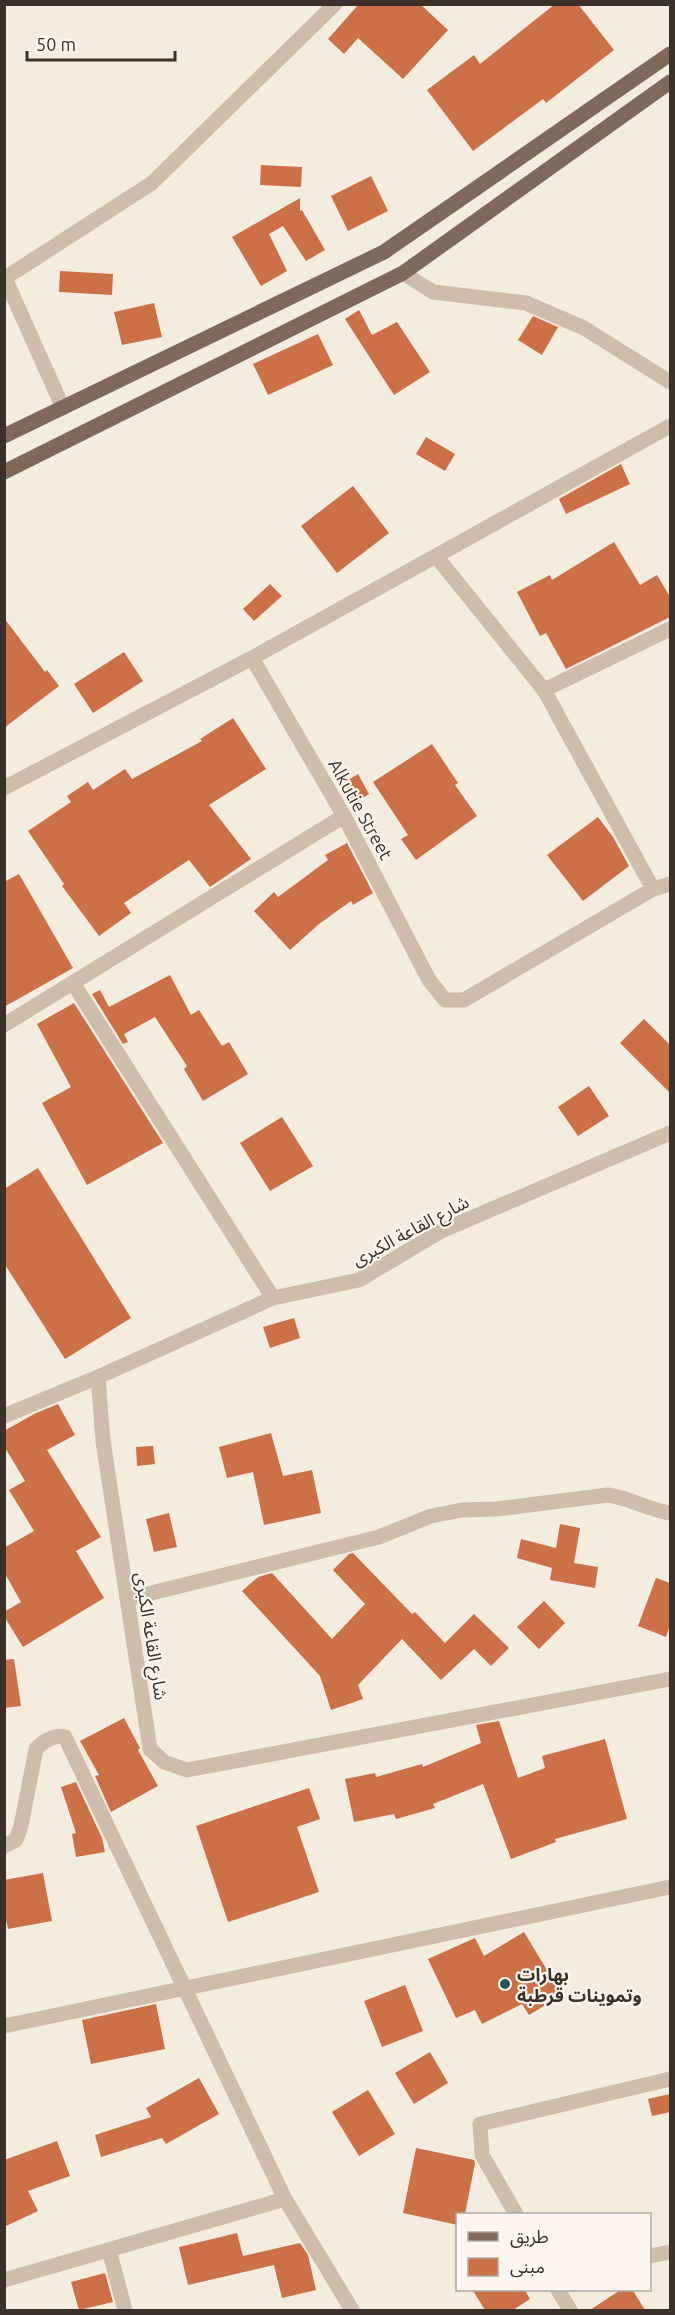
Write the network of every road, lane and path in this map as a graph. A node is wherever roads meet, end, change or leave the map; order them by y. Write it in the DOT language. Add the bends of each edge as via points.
graph roads {
  1 [pos="335,4"];
  2 [pos="670,54"];
  3 [pos="670,82"];
  4 [pos="403,273"];
  5 [pos="5,278"];
  6 [pos="670,382"];
  7 [pos="63,408"];
  8 [pos="670,426"];
  9 [pos="4,436"];
  10 [pos="4,472"];
  11 [pos="436,556"];
  12 [pos="670,629"];
  13 [pos="252,658"];
  14 [pos="544,690"];
  15 [pos="4,788"];
  16 [pos="344,816"];
  17 [pos="670,884"];
  18 [pos="653,889"];
  19 [pos="73,983"];
  20 [pos="4,1025"];
  21 [pos="670,1132"];
  22 [pos="273,1298"];
  23 [pos="98,1377"];
  24 [pos="4,1416"];
  25 [pos="670,1513"];
  26 [pos="127,1599"];
  27 [pos="670,1679"];
  28 [pos="4,1846"];
  29 [pos="670,1887"];
  30 [pos="186,1989"];
  31 [pos="4,2026"];
  32 [pos="670,2079"];
  33 [pos="285,2199"];
  34 [pos="515,2213"];
  35 [pos="109,2250"];
  36 [pos="670,2252"];
  37 [pos="651,2256"];
  38 [pos="4,2280"];
  39 [pos="559,2291"];
  40 [pos="125,2310"];
  41 [pos="352,2310"];
  42 [pos="570,2310"];
  1 -- 5 [label="street" via="152,183"];
  2 -- 7 [label="main road" via="384,252"];
  3 -- 4 [label="main road"];
  4 -- 6 [label="street" via="433,292 526,303 584,328"];
  4 -- 10 [label="main road"];
  5 -- 7 [label="street"];
  7 -- 9 [label="main road"];
  8 -- 11 [label="street"];
  11 -- 13 [label="street"];
  11 -- 14 [label="street"];
  12 -- 14 [label="street"];
  13 -- 15 [label="street"];
  13 -- 16 [label="street, Alkutie Street"];
  14 -- 18 [label="street"];
  16 -- 18 [label="street, Alkutie Street" via="429,980 445,1000 464,1000"];
  16 -- 19 [label="street"];
  17 -- 18 [label="street, Alkutie Street"];
  19 -- 20 [label="street"];
  19 -- 22 [label="street"];
  21 -- 22 [label="street, شارع القاعة الكبرى" via="441,1231 359,1280"];
  22 -- 23 [label="street, شارع القاعة الكبرى"];
  23 -- 24 [label="street, شارع القاعة الكبرى"];
  23 -- 26 [label="street, شارع القاعة الكبرى" via="103,1441"];
  25 -- 26 [label="street" via="609,1495 462,1510 430,1516 379,1537"];
  26 -- 27 [label="street, شارع القاعة الكبرى" via="150,1749 164,1762 187,1770"];
  28 -- 30 [label="street" via="16,1840 21,1826 36,1749 56,1736 64,1737"];
  29 -- 30 [label="street"];
  30 -- 31 [label="street"];
  30 -- 33 [label="street"];
  32 -- 34 [label="street" via="480,2124 483,2155"];
  33 -- 35 [label="street"];
  33 -- 41 [label="street"];
  35 -- 38 [label="street"];
  35 -- 40 [label="street"];
  36 -- 37 [label="street"];
  39 -- 42 [label="street"];
}
